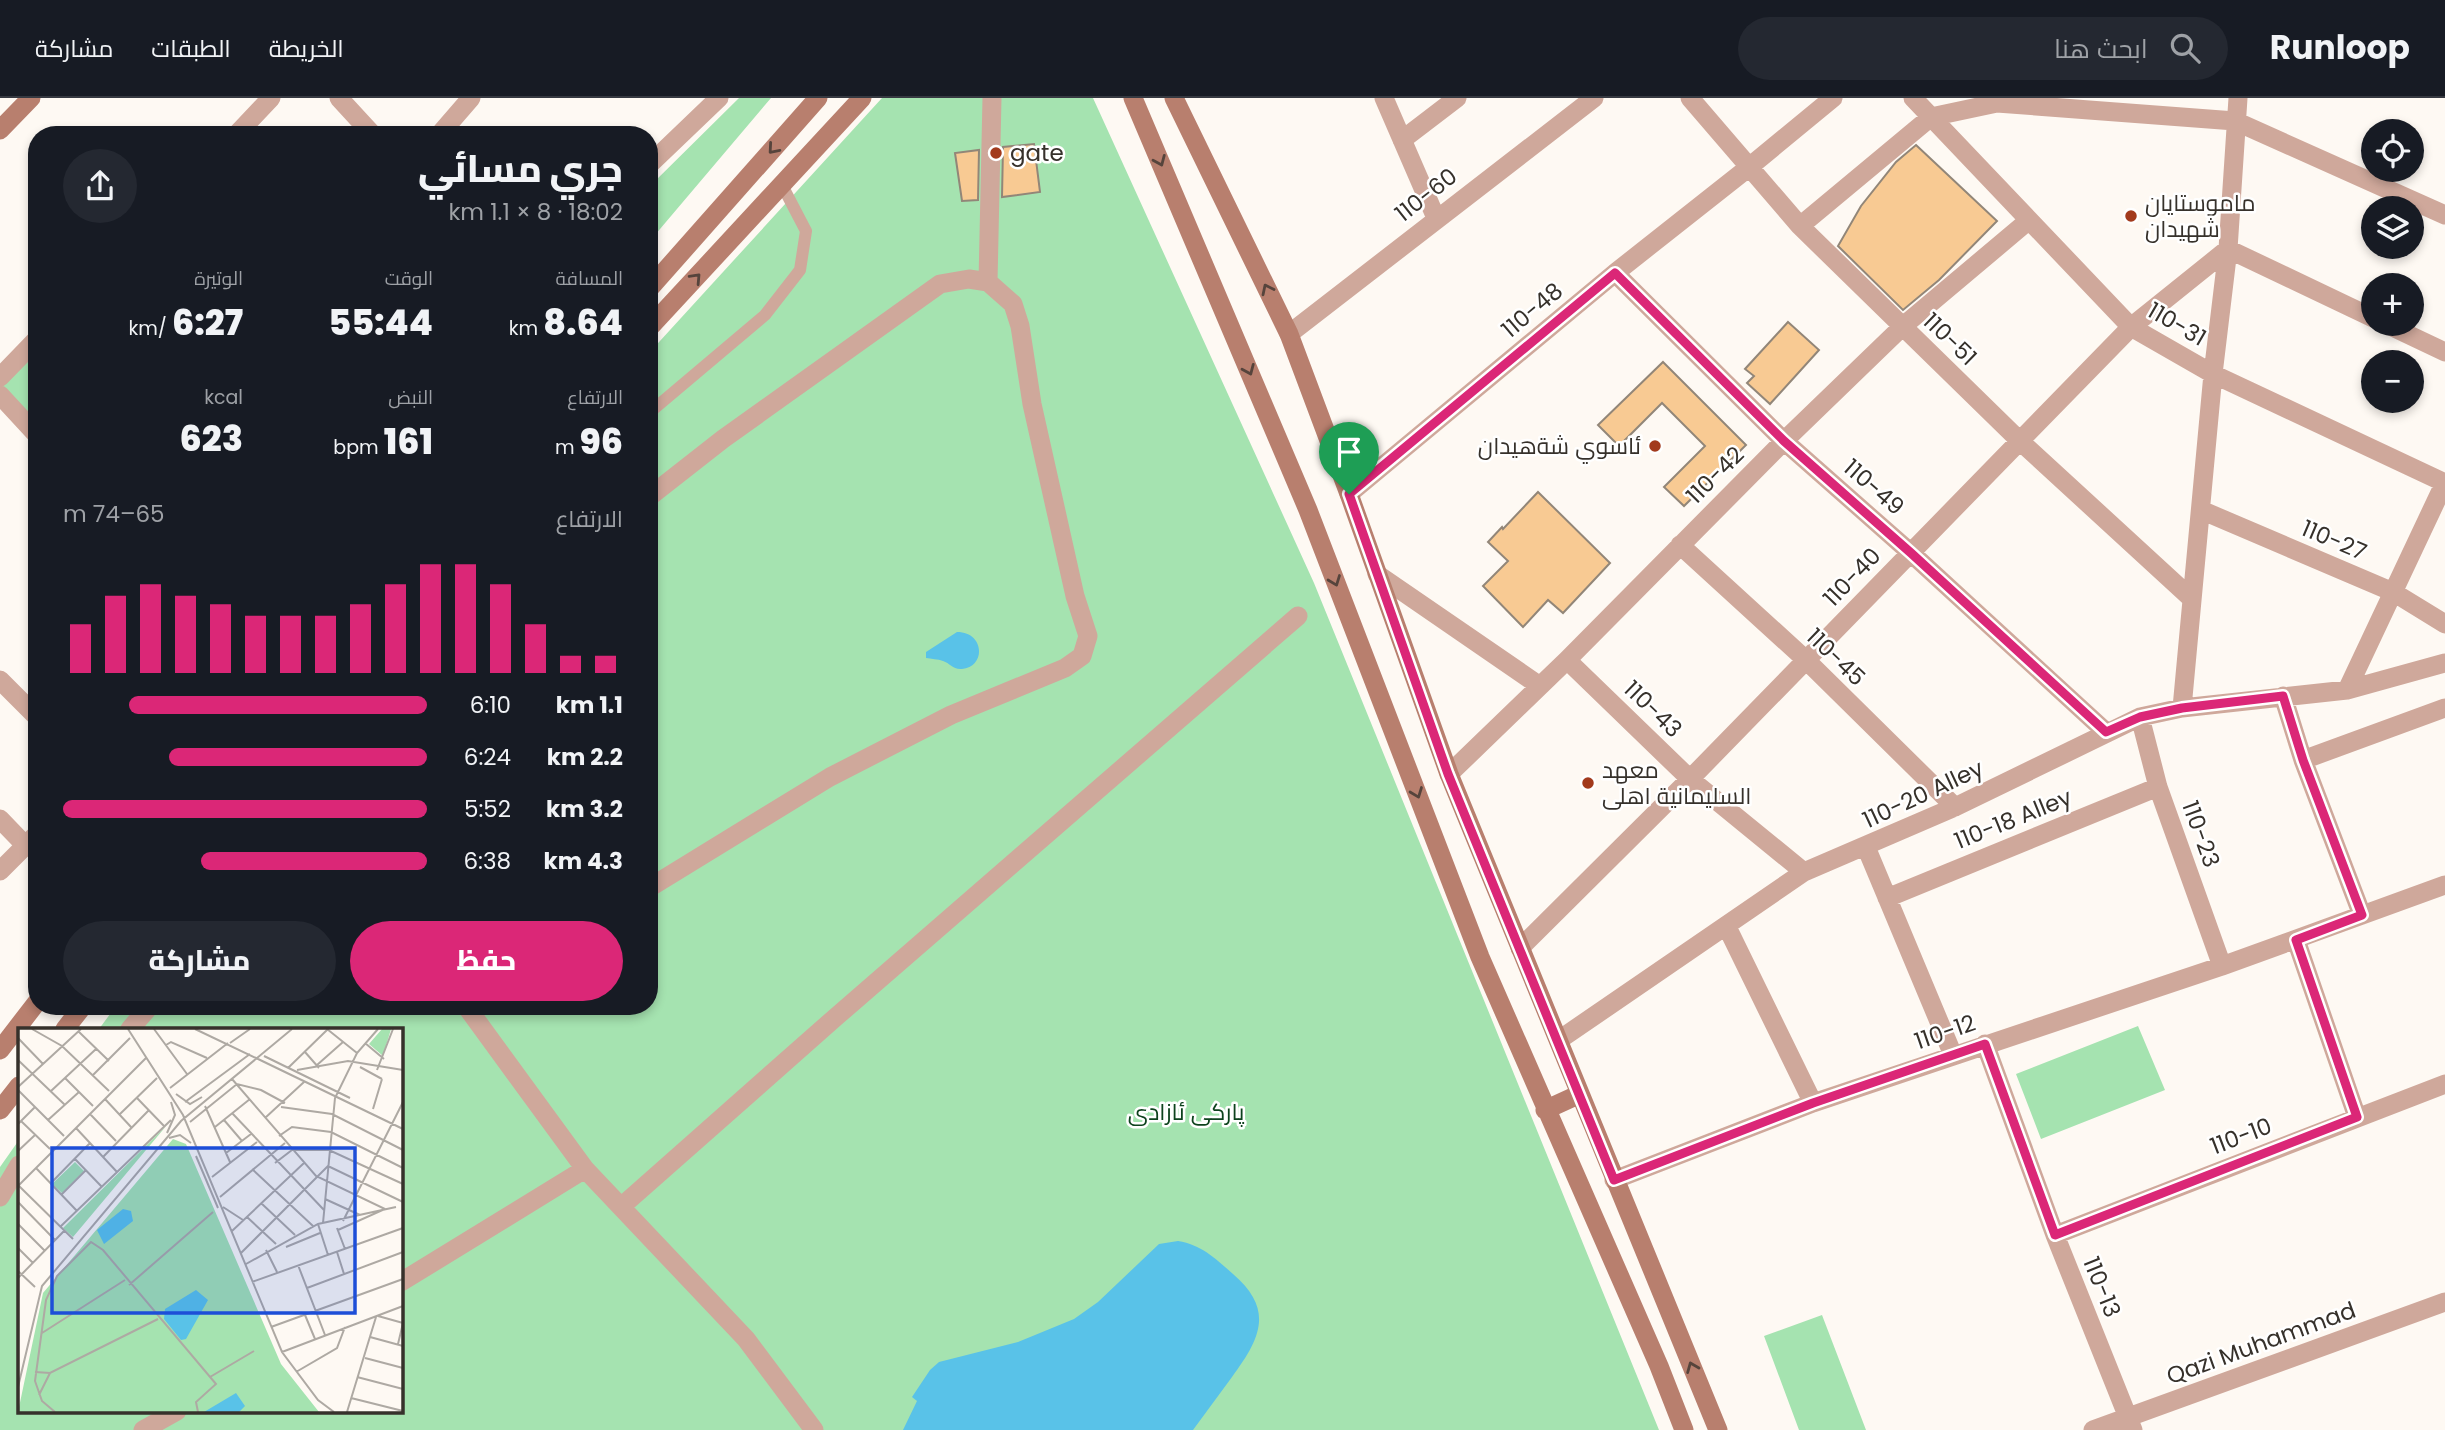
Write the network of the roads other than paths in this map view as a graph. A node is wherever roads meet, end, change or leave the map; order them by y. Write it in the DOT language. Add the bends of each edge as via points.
graph roads {
  1 [pos="31,98"];
  2 [pos="271,98"];
  3 [pos="339,98"];
  4 [pos="471,98"];
  5 [pos="719,98"];
  6 [pos="818,98"];
  7 [pos="862,98"];
  8 [pos="992,98"];
  9 [pos="1133,98"];
  10 [pos="1174,98"];
  11 [pos="1384,98"];
  12 [pos="1457,98"];
  13 [pos="1594,98"];
  14 [pos="1689,98"];
  15 [pos="1833,98"];
  16 [pos="1913,98"];
  17 [pos="2238,98"];
  18 [pos="1931,117"];
  19 [pos="2235,121"];
  20 [pos="245,126"];
  21 [pos="365,126"];
  22 [pos="447,126"];
  23 [pos="0,130"];
  24 [pos="1402,140"];
  25 [pos="658,156"];
  26 [pos="1748,168"];
  27 [pos="782,185"];
  28 [pos="2445,215"];
  29 [pos="1436,218"];
  30 [pos="2028,221"];
  31 [pos="1800,226"];
  32 [pos="2228,249"];
  33 [pos="1615,273"];
  34 [pos="658,279"];
  35 [pos="988,282"];
  36 [pos="2361,312"];
  37 [pos="658,318"];
  38 [pos="1902,327"];
  39 [pos="2131,327"];
  40 [pos="1289,334"];
  41 [pos="2411,336"];
  42 [pos="28,349"];
  43 [pos="2445,352"];
  44 [pos="2213,374"];
  45 [pos="0,377"];
  46 [pos="0,395"];
  47 [pos="658,405"];
  48 [pos="28,425"];
  49 [pos="1784,441"];
  50 [pos="2021,442"];
  51 [pos="2445,482"];
  52 [pos="658,490"];
  53 [pos="1349,494"];
  54 [pos="2200,510"];
  55 [pos="1680,545"];
  56 [pos="1911,553"];
  57 [pos="1377,574"];
  58 [pos="2393,592"];
  59 [pos="2192,600"];
  60 [pos="1298,616"];
  61 [pos="2445,624"];
  62 [pos="1567,660"];
  63 [pos="1806,660"];
  64 [pos="2445,663"];
  65 [pos="0,680"];
  66 [pos="1540,686"];
  67 [pos="2347,690"];
  68 [pos="2283,696"];
  69 [pos="2182,708"];
  70 [pos="2445,708"];
  71 [pos="28,709"];
  72 [pos="2140,717"];
  73 [pos="2106,732"];
  74 [pos="2303,760"];
  75 [pos="1448,774"];
  76 [pos="1690,779"];
  77 [pos="2158,787"];
  78 [pos="1955,807"];
  79 [pos="0,820"];
  80 [pos="28,837"];
  81 [pos="28,842"];
  82 [pos="1866,847"];
  83 [pos="0,871"];
  84 [pos="1804,873"];
  85 [pos="658,882"];
  86 [pos="2445,885"];
  87 [pos="1887,898"];
  88 [pos="2362,915"];
  89 [pos="1727,927"];
  90 [pos="2296,940"];
  91 [pos="1520,948"];
  92 [pos="2222,966"];
  93 [pos="28,1013"];
  94 [pos="473,1015"];
  95 [pos="1559,1040"];
  96 [pos="1985,1044"];
  97 [pos="0,1049"];
  98 [pos="1953,1055"];
  99 [pos="2445,1084"];
  100 [pos="18,1087"];
  101 [pos="1580,1094"];
  102 [pos="1813,1103"];
  103 [pos="0,1110"];
  104 [pos="1545,1110"];
  105 [pos="2357,1117"];
  106 [pos="18,1167"];
  107 [pos="585,1169"];
  108 [pos="1614,1180"];
  109 [pos="0,1197"];
  110 [pos="622,1206"];
  111 [pos="2055,1235"];
  112 [pos="402,1281"];
  113 [pos="2445,1301"];
  114 [pos="175,1412"];
  115 [pos="2131,1424"];
  116 [pos="143,1430"];
  117 [pos="814,1430"];
  118 [pos="1684,1430"];
  119 [pos="1718,1430"];
  120 [pos="2093,1430"];
  1 -- 23 [label="main road"];
  2 -- 20 [label="street"];
  3 -- 21 [label="street"];
  4 -- 22 [label="street"];
  5 -- 25 [label="street"];
  6 -- 34 [label="main road, one-way"];
  7 -- 27 [label="main road"];
  8 -- 35 [label="street"];
  9 -- 104 [label="main road, one-way" via="1308,510 1479,957"];
  40 -- 10 [label="main road, one-way"];
  11 -- 24 [label="street"];
  12 -- 24 [label="street"];
  13 -- 29 [label="street, 110-60"];
  14 -- 26 [label="street, 110-51"];
  15 -- 26 [label="street, 110-48"];
  16 -- 18 [label="street, 110-31"];
  17 -- 19 [label="street"];
  18 -- 19 [label="street" via="1997,103"];
  18 -- 30 [label="street, 110-31"];
  18 -- 31 [label="street"];
  19 -- 28 [label="street"];
  19 -- 32 [label="street"];
  24 -- 29 [label="street"];
  26 -- 31 [label="street, 110-51"];
  26 -- 33 [label="street, 110-48"];
  37 -- 27 [label="main road, one-way"];
  27 -- 47 [label="lane" via="806,231 800,270 765,315"];
  29 -- 40 [label="street, 110-60"];
  30 -- 38 [label="street, 110-42"];
  30 -- 39 [label="street, 110-31"];
  31 -- 38 [label="street, 110-51"];
  32 -- 36 [label="street"];
  32 -- 39 [label="street, 110-40"];
  32 -- 44 [label="street"];
  33 -- 49 [label="street, 110-49"];
  33 -- 53 [label="street, 110-48"];
  35 -- 52 [label="street" via="969,279 940,284"];
  35 -- 85 [label="street" via="1013,304 1020,326 1032,404 1087,636 1082,656 1065,668 951,715 830,777"];
  38 -- 49 [label="street, 110-42"];
  38 -- 50 [label="street, 110-51"];
  39 -- 44 [label="street, 110-31"];
  39 -- 50 [label="street, 110-40"];
  40 -- 53 [label="main road"];
  41 -- 43 [label="street"];
  42 -- 45 [label="street"];
  44 -- 51 [label="street, 110-31"];
  44 -- 54 [label="street"];
  46 -- 48 [label="street"];
  49 -- 55 [label="street, 110-42"];
  49 -- 56 [label="street, 110-49"];
  50 -- 56 [label="street, 110-40"];
  50 -- 59 [label="street, 110-51"];
  51 -- 58 [label="street"];
  53 -- 57 [label="main road"];
  54 -- 58 [label="street, 110-27"];
  54 -- 59 [label="street"];
  55 -- 62 [label="street, 110-42"];
  55 -- 63 [label="street, 110-45"];
  56 -- 63 [label="street, 110-40"];
  56 -- 73 [label="street, 110-49"];
  57 -- 66 [label="street"];
  57 -- 75 [label="main road"];
  58 -- 61 [label="street, 110-27"];
  58 -- 67 [label="street"];
  59 -- 69 [label="street"];
  60 -- 110 [label="street"];
  62 -- 66 [label="street, 110-42"];
  62 -- 76 [label="street, 110-43"];
  63 -- 76 [label="street, 110-40"];
  63 -- 78 [label="street, 110-45"];
  64 -- 67 [label="street, 110-20 Alley"];
  65 -- 71 [label="street"];
  66 -- 75 [label="street, 110-42"];
  67 -- 68 [label="street, 110-20 Alley"];
  68 -- 69 [label="street, 110-20 Alley"];
  68 -- 74 [label="street"];
  69 -- 72 [label="street, 110-20 Alley"];
  70 -- 74 [label="street"];
  72 -- 73 [label="street, 110-20 Alley"];
  72 -- 77 [label="street, 110-23"];
  73 -- 78 [label="street, 110-20 Alley"];
  74 -- 88 [label="street"];
  75 -- 91 [label="main road"];
  76 -- 84 [label="street, 110-43"];
  76 -- 91 [label="street, 110-40"];
  77 -- 87 [label="street, 110-18 Alley"];
  77 -- 92 [label="street, 110-23"];
  78 -- 82 [label="street, 110-20 Alley"];
  79 -- 80 [label="street"];
  81 -- 83 [label="street"];
  82 -- 84 [label="street, 110-20 Alley"];
  82 -- 87 [label="street"];
  84 -- 89 [label="street, 110-20 Alley"];
  86 -- 88 [label="street, 110-12"];
  87 -- 98 [label="street"];
  88 -- 90 [label="street, 110-12"];
  89 -- 95 [label="street, 110-20 Alley"];
  89 -- 102 [label="street"];
  90 -- 92 [label="street, 110-12"];
  90 -- 105 [label="street"];
  91 -- 95 [label="main road"];
  92 -- 96 [label="street, 110-12"];
  93 -- 97 [label="main road"];
  94 -- 107 [label="street"];
  95 -- 101 [label="main road"];
  96 -- 98 [label="street, 110-12"];
  96 -- 111 [label="street, 110-13"];
  98 -- 102 [label="street, 110-12"];
  99 -- 105 [label="street, 110-10"];
  100 -- 103 [label="main road"];
  101 -- 104 [label="main road"];
  101 -- 108 [label="main road"];
  102 -- 108 [label="street, 110-12"];
  104 -- 118 [label="main road"];
  105 -- 111 [label="street, 110-10"];
  106 -- 109 [label="street"];
  107 -- 110 [label="street"];
  107 -- 112 [label="street"];
  119 -- 108 [label="main road, one-way"];
  110 -- 117 [label="street" via="746,1339"];
  111 -- 115 [label="street, 110-13"];
  113 -- 115 [label="street, Qazi Muhammad"];
  114 -- 116 [label="street"];
  115 -- 120 [label="street, Qazi Muhammad"];
}
